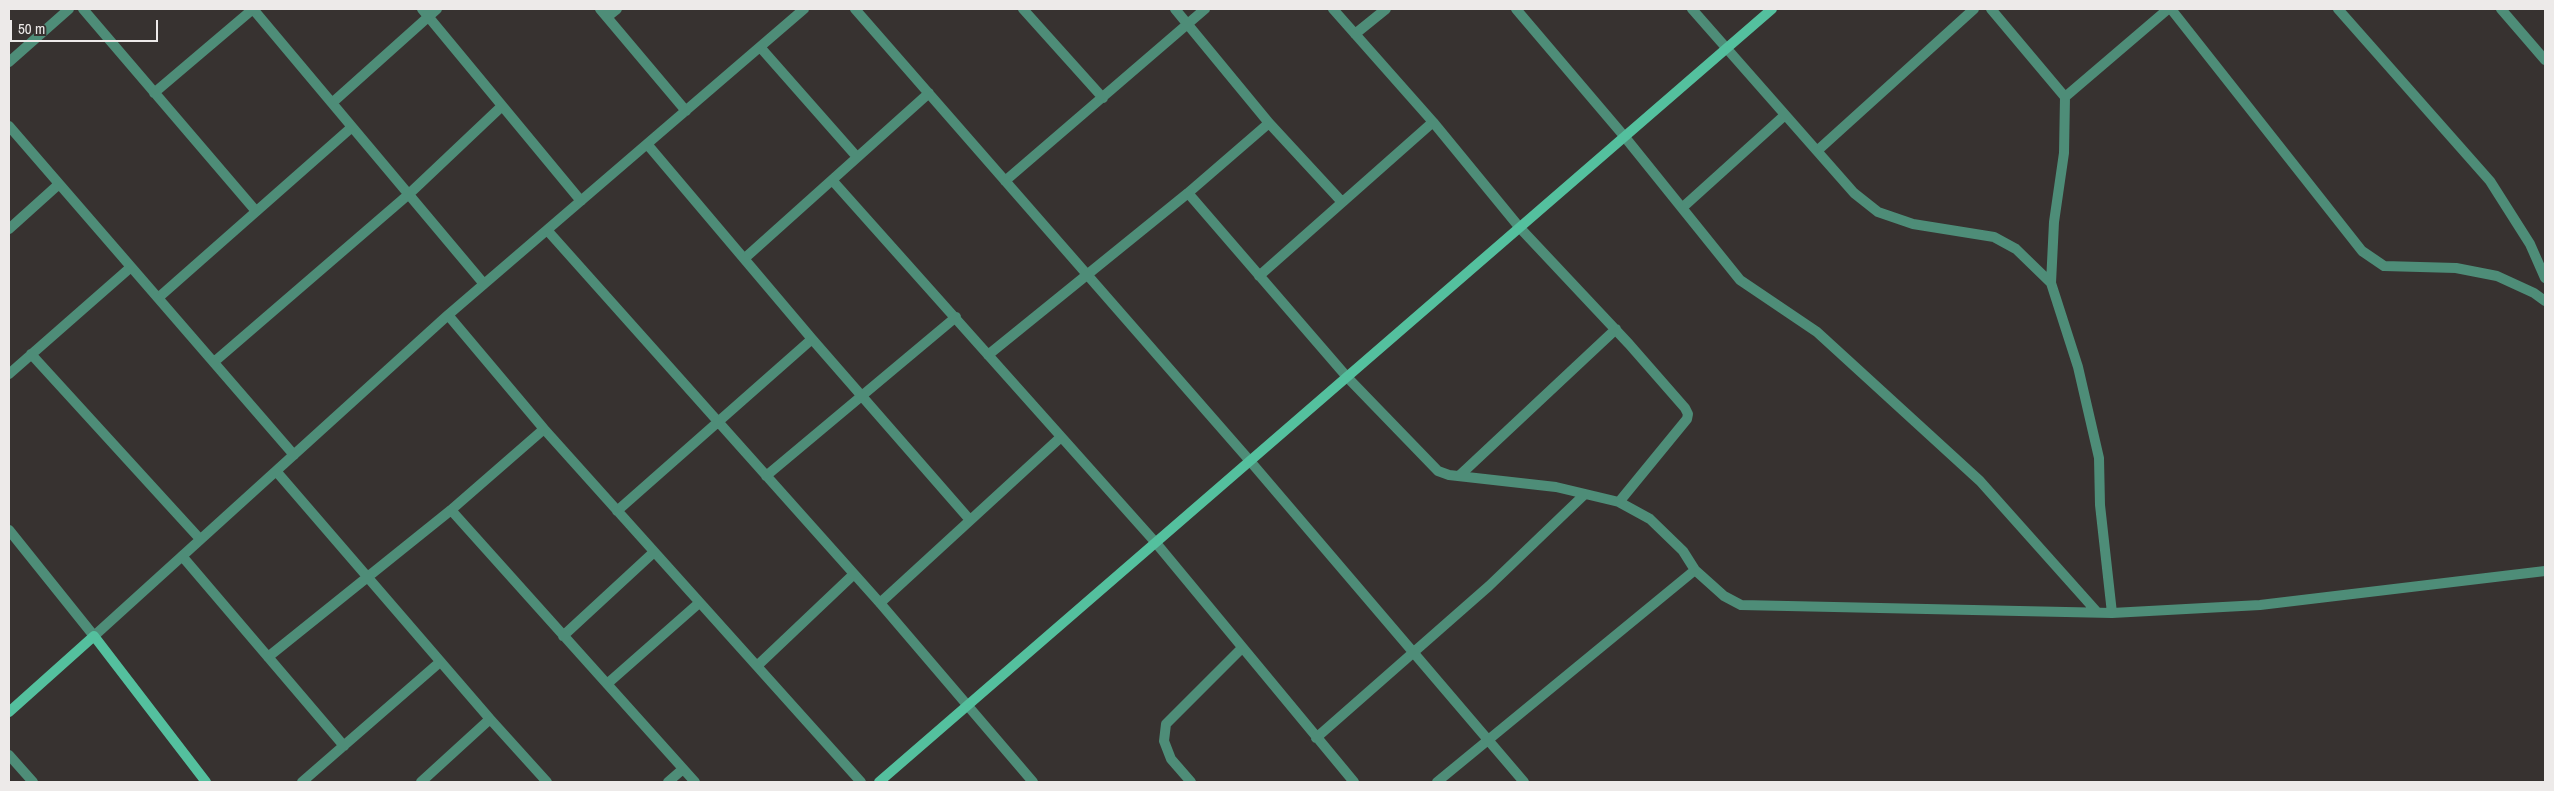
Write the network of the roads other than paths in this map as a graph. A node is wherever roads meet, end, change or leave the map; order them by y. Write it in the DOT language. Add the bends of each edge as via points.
graph roads {
  1 [pos="69,9"];
  2 [pos="83,9"];
  3 [pos="253,9"];
  4 [pos="437,9"];
  5 [pos="600,9"];
  6 [pos="618,9"];
  7 [pos="804,9"];
  8 [pos="855,9"];
  9 [pos="1023,9"];
  10 [pos="1175,9"];
  11 [pos="1205,9"];
  12 [pos="1333,9"];
  13 [pos="1386,9"];
  14 [pos="1516,9"];
  15 [pos="1692,9"];
  16 [pos="1772,9"];
  17 [pos="1974,9"];
  18 [pos="1991,9"];
  19 [pos="2170,9"];
  20 [pos="2338,9"];
  21 [pos="2501,9"];
  22 [pos="425,12"];
  23 [pos="608,17"];
  24 [pos="1188,24"];
  25 [pos="1355,34"];
  26 [pos="760,46"];
  27 [pos="1726,48"];
  28 [pos="2545,60"];
  29 [pos="9,62"];
  30 [pos="154,93"];
  31 [pos="929,94"];
  32 [pos="2065,97"];
  33 [pos="1102,98"];
  34 [pos="332,103"];
  35 [pos="502,106"];
  36 [pos="686,111"];
  37 [pos="1785,115"];
  38 [pos="1433,122"];
  39 [pos="1269,123"];
  40 [pos="9,126"];
  41 [pos="352,127"];
  42 [pos="1624,136"];
  43 [pos="647,144"];
  44 [pos="1817,151"];
  45 [pos="857,157"];
  46 [pos="832,180"];
  47 [pos="1005,181"];
  48 [pos="59,184"];
  49 [pos="1188,193"];
  50 [pos="409,194"];
  51 [pos="581,201"];
  52 [pos="1342,202"];
  53 [pos="1682,208"];
  54 [pos="255,210"];
  55 [pos="1520,228"];
  56 [pos="9,229"];
  57 [pos="547,230"];
  58 [pos="745,258"];
  59 [pos="131,267"];
  60 [pos="1086,274"];
  61 [pos="1259,276"];
  62 [pos="2545,278"];
  63 [pos="2051,283"];
  64 [pos="484,284"];
  65 [pos="158,298"];
  66 [pos="2545,301"];
  67 [pos="448,316"];
  68 [pos="956,317"];
  69 [pos="1616,329"];
  70 [pos="812,339"];
  71 [pos="31,354"];
  72 [pos="988,355"];
  73 [pos="214,362"];
  74 [pos="9,374"];
  75 [pos="1347,377"];
  76 [pos="861,394"];
  77 [pos="719,423"];
  78 [pos="544,429"];
  79 [pos="1061,437"];
  80 [pos="294,455"];
  81 [pos="1250,461"];
  82 [pos="276,471"];
  83 [pos="766,476"];
  84 [pos="1459,476"];
  85 [pos="1585,494"];
  86 [pos="1619,502"];
  87 [pos="451,510"];
  88 [pos="617,511"];
  89 [pos="970,520"];
  90 [pos="9,531"];
  91 [pos="200,539"];
  92 [pos="1156,543"];
  93 [pos="654,552"];
  94 [pos="182,556"];
  95 [pos="1695,570"];
  96 [pos="2545,570"];
  97 [pos="854,574"];
  98 [pos="369,577"];
  99 [pos="699,603"];
  100 [pos="880,603"];
  101 [pos="2097,612"];
  102 [pos="2112,613"];
  103 [pos="94,636"];
  104 [pos="563,636"];
  105 [pos="1242,648"];
  106 [pos="1414,652"];
  107 [pos="268,658"];
  108 [pos="440,662"];
  109 [pos="757,666"];
  110 [pos="607,684"];
  111 [pos="967,704"];
  112 [pos="9,712"];
  113 [pos="490,719"];
  114 [pos="1316,738"];
  115 [pos="1489,741"];
  116 [pos="344,746"];
  117 [pos="9,755"];
  118 [pos="683,769"];
  119 [pos="33,782"];
  120 [pos="206,782"];
  121 [pos="302,782"];
  122 [pos="420,782"];
  123 [pos="547,782"];
  124 [pos="668,782"];
  125 [pos="695,782"];
  126 [pos="861,782"];
  127 [pos="879,782"];
  128 [pos="1032,782"];
  129 [pos="1191,782"];
  130 [pos="1354,782"];
  131 [pos="1437,782"];
  132 [pos="1524,782"];
  1 -- 29 [label="street"];
  2 -- 30 [label="street"];
  3 -- 30 [label="street"];
  3 -- 34 [label="street"];
  4 -- 22 [label="street"];
  5 -- 23 [label="street"];
  6 -- 23 [label="street"];
  7 -- 26 [label="street"];
  8 -- 31 [label="street"];
  9 -- 33 [label="street"];
  10 -- 24 [label="street"];
  11 -- 24 [label="street"];
  12 -- 25 [label="street"];
  13 -- 25 [label="street"];
  14 -- 42 [label="street"];
  15 -- 27 [label="street"];
  16 -- 27 [label="street"];
  17 -- 44 [label="street"];
  18 -- 32 [label="street"];
  19 -- 32 [label="street"];
  19 -- 66 [label="street" via="2362,251 2384,266 2456,268 2497,276"];
  20 -- 62 [label="street" via="2490,181 2530,244"];
  21 -- 28 [label="street"];
  22 -- 34 [label="street"];
  22 -- 35 [label="street"];
  23 -- 36 [label="street"];
  24 -- 33 [label="street"];
  24 -- 39 [label="street"];
  25 -- 38 [label="street"];
  26 -- 36 [label="street"];
  26 -- 45 [label="street"];
  27 -- 37 [label="street"];
  27 -- 42 [label="street"];
  30 -- 54 [label="street"];
  31 -- 45 [label="street"];
  31 -- 47 [label="street"];
  32 -- 63 [label="street" via="2064,153 2054,222"];
  33 -- 47 [label="street"];
  34 -- 41 [label="street"];
  35 -- 50 [label="street"];
  35 -- 51 [label="street"];
  36 -- 43 [label="street"];
  37 -- 44 [label="street"];
  37 -- 53 [label="street"];
  38 -- 52 [label="street"];
  38 -- 55 [label="street"];
  39 -- 49 [label="street"];
  39 -- 52 [label="street"];
  40 -- 48 [label="street"];
  41 -- 50 [label="street"];
  41 -- 54 [label="street"];
  42 -- 53 [label="street"];
  42 -- 55 [label="street"];
  43 -- 51 [label="street"];
  43 -- 58 [label="street"];
  44 -- 63 [label="street" via="1854,193 1878,212 1913,224 1994,237 2016,249"];
  45 -- 46 [label="street"];
  46 -- 58 [label="street"];
  46 -- 68 [label="street"];
  47 -- 60 [label="street"];
  48 -- 56 [label="street"];
  48 -- 59 [label="street"];
  49 -- 60 [label="street"];
  49 -- 61 [label="street"];
  50 -- 64 [label="street"];
  50 -- 73 [label="street"];
  51 -- 57 [label="street"];
  52 -- 61 [label="street"];
  53 -- 101 [label="street" via="1740,280 1817,332 1980,481"];
  54 -- 65 [label="street"];
  55 -- 69 [label="street"];
  55 -- 75 [label="street"];
  57 -- 64 [label="street"];
  57 -- 77 [label="street"];
  58 -- 70 [label="street"];
  59 -- 65 [label="street"];
  59 -- 71 [label="street"];
  60 -- 72 [label="street"];
  60 -- 81 [label="street"];
  61 -- 75 [label="street"];
  63 -- 102 [label="street" via="2078,367 2099,458 2100,505"];
  64 -- 67 [label="street"];
  65 -- 73 [label="street"];
  67 -- 78 [label="street"];
  67 -- 80 [label="street"];
  68 -- 72 [label="street"];
  68 -- 76 [label="street"];
  69 -- 84 [label="street"];
  69 -- 86 [label="street" via="1688,414"];
  70 -- 76 [label="street"];
  70 -- 77 [label="street"];
  71 -- 74 [label="street"];
  71 -- 91 [label="street"];
  72 -- 79 [label="street"];
  73 -- 80 [label="street"];
  75 -- 81 [label="street"];
  75 -- 84 [label="street" via="1438,471"];
  76 -- 83 [label="street"];
  76 -- 89 [label="street"];
  77 -- 83 [label="street"];
  77 -- 88 [label="street"];
  78 -- 87 [label="street"];
  78 -- 88 [label="street"];
  79 -- 89 [label="street"];
  79 -- 92 [label="street"];
  80 -- 82 [label="street"];
  81 -- 92 [label="street"];
  81 -- 106 [label="street"];
  82 -- 91 [label="street"];
  82 -- 98 [label="street"];
  83 -- 97 [label="street"];
  84 -- 85 [label="street" via="1556,487"];
  85 -- 86 [label="street"];
  85 -- 106 [label="street"];
  86 -- 95 [label="street" via="1650,519 1683,550"];
  87 -- 98 [label="street"];
  87 -- 104 [label="street"];
  88 -- 93 [label="street"];
  89 -- 100 [label="street"];
  90 -- 103 [label="street"];
  91 -- 94 [label="street"];
  92 -- 105 [label="street"];
  92 -- 111 [label="street"];
  93 -- 99 [label="street"];
  93 -- 104 [label="street"];
  94 -- 103 [label="street"];
  94 -- 107 [label="street"];
  95 -- 101 [label="street" via="1724,596 1741,605"];
  95 -- 115 [label="street"];
  96 -- 102 [label="street" via="2260,605"];
  97 -- 100 [label="street"];
  97 -- 109 [label="street"];
  98 -- 107 [label="street"];
  98 -- 108 [label="street"];
  99 -- 109 [label="street"];
  99 -- 110 [label="street"];
  100 -- 111 [label="street"];
  101 -- 102 [label="street"];
  103 -- 112 [label="street"];
  103 -- 120 [label="street"];
  104 -- 110 [label="street"];
  105 -- 114 [label="street"];
  105 -- 129 [label="street" via="1166,724 1164,742 1171,759"];
  106 -- 114 [label="street"];
  106 -- 115 [label="street"];
  107 -- 116 [label="street"];
  108 -- 113 [label="street"];
  108 -- 116 [label="street"];
  109 -- 126 [label="street"];
  110 -- 118 [label="street"];
  111 -- 127 [label="street"];
  111 -- 128 [label="street"];
  113 -- 122 [label="street"];
  113 -- 123 [label="street"];
  114 -- 130 [label="street"];
  115 -- 131 [label="street"];
  115 -- 132 [label="street"];
  116 -- 121 [label="street"];
  117 -- 119 [label="street"];
  118 -- 124 [label="street"];
  118 -- 125 [label="street"];
}
